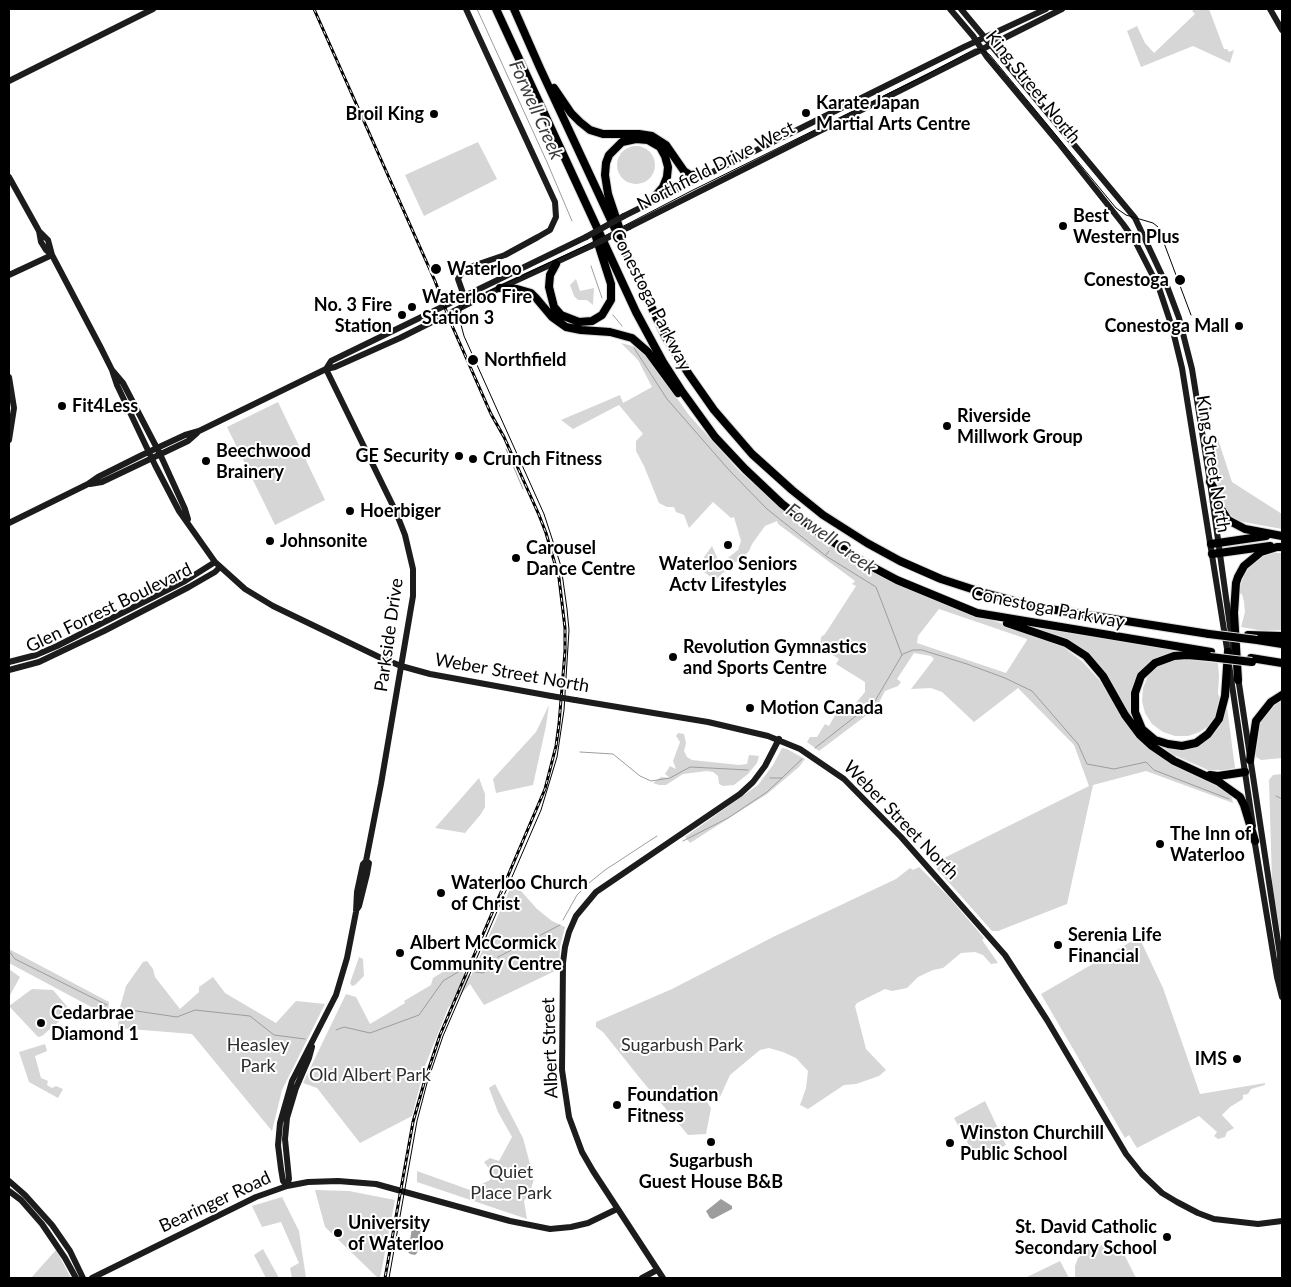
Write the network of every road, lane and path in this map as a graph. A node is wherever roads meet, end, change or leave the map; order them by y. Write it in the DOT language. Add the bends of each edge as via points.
graph roads {
  1 [pos="153,9"];
  2 [pos="466,9"];
  3 [pos="496,9"];
  4 [pos="514,9"];
  5 [pos="950,9"];
  6 [pos="961,9"];
  7 [pos="1046,9"];
  8 [pos="1062,9"];
  9 [pos="1270,9"];
  10 [pos="1282,30"];
  11 [pos="985,38"];
  12 [pos="976,41"];
  13 [pos="991,45"];
  14 [pos="982,50"];
  15 [pos="540,68"];
  16 [pos="9,81"];
  17 [pos="706,174"];
  18 [pos="9,177"];
  19 [pos="580,192"];
  20 [pos="650,202"];
  21 [pos="52,254"];
  22 [pos="556,264"];
  23 [pos="633,269"];
  24 [pos="9,274"];
  25 [pos="500,288"];
  26 [pos="464,296"];
  27 [pos="433,311"];
  28 [pos="438,320"];
  29 [pos="383,336"];
  30 [pos="392,341"];
  31 [pos="1178,350"];
  32 [pos="1188,352"];
  33 [pos="326,369"];
  34 [pos="112,370"];
  35 [pos="9,377"];
  36 [pos="704,422"];
  37 [pos="9,440"];
  38 [pos="158,451"];
  39 [pos="150,455"];
  40 [pos="1210,482"];
  41 [pos="9,523"];
  42 [pos="189,523"];
  43 [pos="1280,536"];
  44 [pos="1214,544"];
  45 [pos="1279,547"];
  46 [pos="1216,553"];
  47 [pos="217,565"];
  48 [pos="977,613"];
  49 [pos="1209,634"];
  50 [pos="1282,636"];
  51 [pos="1282,644"];
  52 [pos="1228,652"];
  53 [pos="1211,655"];
  54 [pos="9,662"];
  55 [pos="1282,663"];
  56 [pos="401,666"];
  57 [pos="9,670"];
  58 [pos="1238,680"];
  59 [pos="1282,695"];
  60 [pos="778,740"];
  61 [pos="1250,760"];
  62 [pos="1193,770"];
  63 [pos="1244,772"];
  64 [pos="1255,841"];
  65 [pos="1282,995"];
  66 [pos="9,1181"];
  67 [pos="287,1186"];
  68 [pos="9,1190"];
  69 [pos="617,1209"];
  70 [pos="1282,1221"];
  71 [pos="657,1270"];
  72 [pos="76,1278"];
  73 [pos="83,1278"];
  74 [pos="92,1278"];
  75 [pos="642,1278"];
  76 [pos="663,1278"];
  1 -- 16 [label="main road"];
  2 -- 26 [label="main road" via="551,193 556,217 550,230 538,237 505,254 464,268 458,279"];
  3 -- 19 [label="highway, Conestoga Parkway"];
  4 -- 15 [label="highway, Conestoga Parkway"];
  5 -- 12 [label="main road, King Street North"];
  6 -- 11 [label="main road, King Street North"];
  7 -- 11 [label="main road, Northfield Drive West"];
  8 -- 13 [label="main road, Northfield Drive West"];
  9 -- 10 [label="main road"];
  11 -- 12 [label="main road, Northfield Drive West"];
  11 -- 13 [label="main road, King Street North"];
  12 -- 14 [label="main road, King Street North"];
  12 -- 17 [label="main road, Northfield Drive West"];
  13 -- 14 [label="main road, Northfield Drive West"];
  13 -- 32 [label="main road, King Street North" via="1135,218 1173,301"];
  14 -- 22 [label="main road, Northfield Drive West, bridge"];
  14 -- 31 [label="main road, King Street North" via="1131,235 1159,288"];
  15 -- 17 [label="highway" via="571,113 590,130 603,134 652,136 666,145 684,171 690,175"];
  15 -- 23 [label="highway, Conestoga Parkway"];
  17 -- 20 [label="main road, Northfield Drive West"];
  18 -- 21 [label="main road, Weber Street North" via="39,231 48,240"];
  19 -- 22 [label="highway" via="611,284 611,300 602,315 592,321 579,322 562,315 554,307 549,287 550,275"];
  19 -- 36 [label="highway, Conestoga Parkway" via="636,312 663,362"];
  20 -- 23 [label="highway" via="667,177 665,156 660,147 648,140 636,138 622,142 609,154 605,175 608,194"];
  20 -- 26 [label="main road, Northfield Drive West, bridge"];
  21 -- 24 [label="main road"];
  21 -- 34 [label="main road, Weber Street North"];
  22 -- 25 [label="main road, Northfield Drive West"];
  23 -- 49 [label="highway, Conestoga Parkway" via="665,336 714,410 752,454 823,515 900,561 981,592 1054,610"];
  25 -- 28 [label="main road, Northfield Drive West"];
  25 -- 36 [label="highway" via="531,293 552,317 566,327 625,335 638,342 690,410"];
  26 -- 27 [label="main road, Northfield Drive West"];
  27 -- 28 [label="main road"];
  27 -- 29 [label="main road, Northfield Drive West"];
  28 -- 30 [label="main road, Northfield Drive West"];
  29 -- 30 [label="main road"];
  29 -- 33 [label="main road, Northfield Drive West" via="331,361"];
  30 -- 33 [label="main road, Northfield Drive West"];
  31 -- 32 [label="main road"];
  31 -- 44 [label="main road, King Street North"];
  32 -- 40 [label="main road, King Street North"];
  33 -- 38 [label="main road, Northfield Drive West" via="199,432 188,441"];
  33 -- 56 [label="main road, Parkside Drive" via="396,512 410,551 413,596"];
  34 -- 38 [label="main road, Weber Street North" via="123,382"];
  34 -- 39 [label="main road, Weber Street North"];
  35 -- 37 [label="main road" via="14,408"];
  36 -- 48 [label="highway, Conestoga Parkway" via="745,469 818,532 897,580"];
  38 -- 39 [label="main road, Northfield Drive West"];
  38 -- 42 [label="main road, Weber Street North"];
  39 -- 41 [label="main road, Northfield Drive West" via="102,482 88,484"];
  39 -- 42 [label="main road, Weber Street North" via="179,511"];
  40 -- 43 [label="highway" via="1228,520 1245,529"];
  40 -- 44 [label="main road, King Street North"];
  42 -- 47 [label="main road, Weber Street North"];
  43 -- 44 [label="highway"];
  44 -- 46 [label="main road, King Street North"];
  45 -- 46 [label="highway" via="1263,546"];
  45 -- 58 [label="highway" via="1260,552 1249,560 1236,583 1234,613"];
  46 -- 52 [label="main road, King Street North"];
  46 -- 58 [label="main road, King Street North"];
  47 -- 54 [label="main road, Glen Forrest Boulevard" via="57,646"];
  47 -- 56 [label="main road, Weber Street North" via="245,589 273,606"];
  47 -- 57 [label="main road, Glen Forrest Boulevard" via="215,572 104,631 39,662"];
  48 -- 53 [label="highway, Conestoga Parkway"];
  48 -- 62 [label="highway" via="1066,643 1086,656 1103,676 1140,734 1164,755"];
  49 -- 50 [label="highway, bridge"];
  49 -- 51 [label="highway, Conestoga Parkway, bridge"];
  52 -- 53 [label="highway" via="1220,719 1208,734 1196,743 1182,746 1155,740 1142,728 1135,712 1135,693 1141,676 1155,663 1174,656"];
  52 -- 63 [label="main road, King Street North"];
  53 -- 55 [label="highway, Conestoga Parkway"];
  56 -- 60 [label="main road, Weber Street North, bridge" via="430,674 718,724"];
  56 -- 67 [label="main road, Parkside Drive" via="347,958 336,995 292,1081 280,1123 278,1145 283,1182"];
  58 -- 61 [label="main road, King Street North"];
  59 -- 61 [label="highway" via="1271,702 1256,721"];
  60 -- 69 [label="main road, Albert Street" via="765,766 740,794 596,892 583,906 569,932 564,963 562,1070 565,1100 582,1152"];
  60 -- 70 [label="main road, Weber Street North" via="800,749 844,779 992,938 1028,988 1126,1154 1142,1174 1162,1193 1214,1219 1258,1224"];
  61 -- 65 [label="main road, King Street North" via="1280,956"];
  62 -- 63 [label="highway" via="1218,776"];
  62 -- 64 [label="highway" via="1219,782 1240,797"];
  63 -- 64 [label="main road, King Street North"];
  64 -- 65 [label="main road, King Street North"];
  66 -- 73 [label="main road" via="52,1225"];
  67 -- 69 [label="main road, Bearinger Road" via="323,1181 376,1184 550,1229 588,1223"];
  67 -- 74 [label="main road, Bearinger Road" via="245,1202"];
  68 -- 72 [label="main road" via="42,1224"];
  69 -- 71 [label="main road, Albert Street"];
  71 -- 75 [label="main road"];
  71 -- 76 [label="main road, Albert Street"];
}
